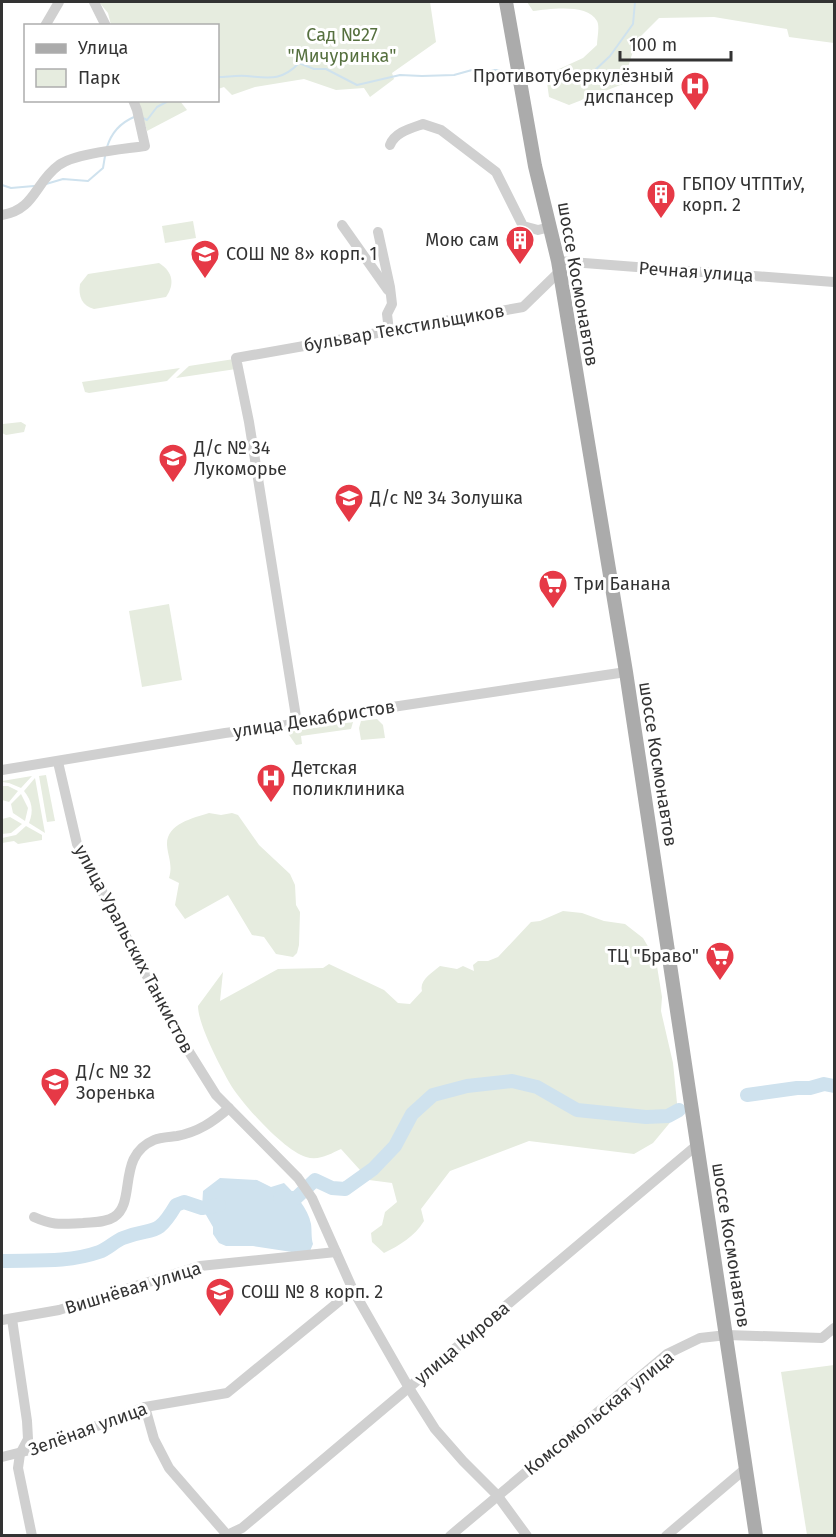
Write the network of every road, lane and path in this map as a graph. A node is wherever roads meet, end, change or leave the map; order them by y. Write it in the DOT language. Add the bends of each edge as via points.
graph roads {
  1 [pos="59,2"];
  2 [pos="94,2"];
  3 [pos="506,2"];
  4 [pos="46,24"];
  5 [pos="105,24"];
  6 [pos="134,102"];
  7 [pos="390,145"];
  8 [pos="2,215"];
  9 [pos="342,225"];
  10 [pos="550,226"];
  11 [pos="378,232"];
  12 [pos="559,266"];
  13 [pos="834,282"];
  14 [pos="390,292"];
  15 [pos="389,331"];
  16 [pos="626,672"];
  17 [pos="297,723"];
  18 [pos="58,762"];
  19 [pos="2,770"];
  20 [pos="228,1108"];
  21 [pos="697,1145"];
  22 [pos="34,1217"];
  23 [pos="336,1252"];
  24 [pos="354,1290"];
  25 [pos="7,1319"];
  26 [pos="834,1328"];
  27 [pos="727,1335"];
  28 [pos="409,1388"];
  29 [pos="145,1407"];
  30 [pos="20,1454"];
  31 [pos="2,1457"];
  32 [pos="746,1469"];
  33 [pos="497,1495"];
  34 [pos="227,1535"];
  35 [pos="32,1536"];
  36 [pos="450,1536"];
  37 [pos="527,1536"];
  38 [pos="666,1536"];
  39 [pos="756,1536"];
  1 -- 4 [label="street"];
  2 -- 5 [label="street"];
  3 -- 10 [label="main road, шоссе Космонавтов" via="535,166"];
  6 -- 8 [label="street" via="145,146 60,163 42,180 32,200"];
  7 -- 10 [label="street" via="404,131 423,124 441,130 496,172 523,226 538,230"];
  9 -- 14 [label="street"];
  10 -- 12 [label="main road, шоссе Космонавтов"];
  11 -- 14 [label="street"];
  12 -- 13 [label="street, Речная улица"];
  12 -- 15 [label="street, бульвар Текстильщиков" via="523,307"];
  12 -- 16 [label="main road, шоссе Космонавтов"];
  14 -- 15 [label="street"];
  15 -- 17 [label="street, бульвар Текстильщиков" via="236,358"];
  16 -- 17 [label="street, улица Декабристов"];
  16 -- 21 [label="main road, шоссе Космонавтов"];
  17 -- 18 [label="street, улица Декабристов"];
  18 -- 19 [label="street, улица Декабристов"];
  18 -- 20 [label="street, улица Уральских Танкистов" via="76,844 176,1031"];
  20 -- 22 [label="street" via="202,1129 154,1140 137,1153 129,1171 124,1206 115,1216 104,1221 52,1225"];
  20 -- 23 [label="street, улица Уральских Танкистов" via="298,1178 312,1198"];
  21 -- 27 [label="main road, шоссе Космонавтов"];
  21 -- 28 [label="street, улица Кирова"];
  23 -- 24 [label="street, улица Уральских Танкистов"];
  23 -- 25 [label="street, Вишнёвая улица" via="200,1266 59,1310"];
  24 -- 28 [label="street, улица Уральских Танкистов"];
  24 -- 29 [label="street, Зелёная улица" via="227,1394"];
  25 -- 30 [label="street" via="27,1421 28,1439"];
  26 -- 27 [label="street, Комсомольская улица" via="822,1338"];
  27 -- 32 [label="main road, шоссе Космонавтов"];
  27 -- 33 [label="street, Комсомольская улица" via="700,1338 667,1354"];
  28 -- 33 [label="street, улица Уральских Танкистов" via="435,1429"];
  28 -- 34 [label="street, улица Кирова" via="242,1528"];
  29 -- 30 [label="street, Зелёная улица"];
  29 -- 34 [label="street" via="154,1439 169,1468"];
  30 -- 31 [label="street, Зелёная улица"];
  30 -- 35 [label="street" via="18,1468"];
  32 -- 38 [label="street"];
  32 -- 39 [label="main road, шоссе Космонавтов"];
  33 -- 36 [label="street, Комсомольская улица"];
  33 -- 37 [label="street, улица Уральских Танкистов"];
}
